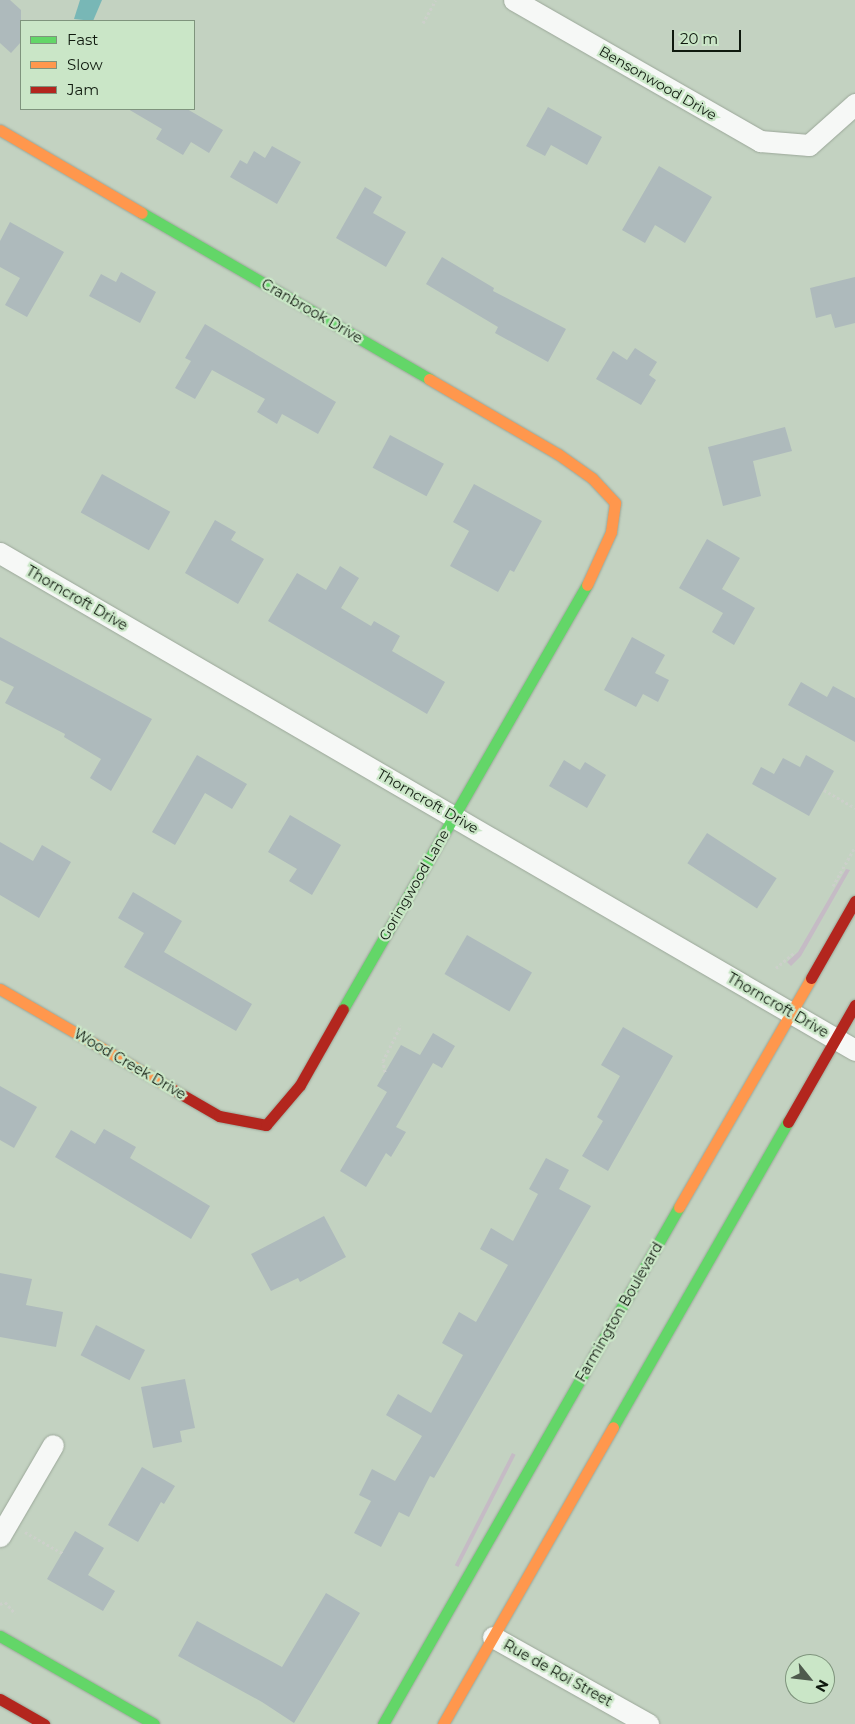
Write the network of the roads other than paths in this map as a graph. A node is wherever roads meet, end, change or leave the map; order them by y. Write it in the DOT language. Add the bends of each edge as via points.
graph roads {
  1 [pos="514,0"];
  2 [pos="855,104"];
  3 [pos="0,130"];
  4 [pos="616,503"];
  5 [pos="0,553"];
  6 [pos="453,816"];
  7 [pos="855,901"];
  8 [pos="0,989"];
  9 [pos="855,1005"];
  10 [pos="791,1013"];
  11 [pos="836,1039"];
  12 [pos="855,1050"];
  13 [pos="266,1125"];
  14 [pos="53,1445"];
  15 [pos="0,1536"];
  16 [pos="0,1636"];
  17 [pos="493,1637"];
  18 [pos="0,1699"];
  19 [pos="620,1717"];
  20 [pos="44,1724"];
  21 [pos="154,1724"];
  22 [pos="383,1724"];
  23 [pos="443,1724"];
  24 [pos="648,1724"];
  1 -- 2 [label="street, Bensonwood Drive" via="760,141 809,145"];
  3 -- 4 [label="street, Cranbrook Drive" via="558,454 592,478"];
  4 -- 6 [label="street, Goringwood Lane" via="600,562"];
  5 -- 6 [label="street, Thorncroft Drive"];
  6 -- 10 [label="street, Thorncroft Drive"];
  6 -- 13 [label="street, Goringwood Lane" via="300,1085"];
  7 -- 10 [label="street, Farmington Boulevard"];
  8 -- 13 [label="street, Wood Creek Drive" via="219,1116"];
  9 -- 11 [label="street"];
  10 -- 11 [label="street, Thorncroft Drive"];
  10 -- 22 [label="street, Farmington Boulevard"];
  11 -- 12 [label="street, Thorncroft Drive"];
  11 -- 17 [label="street"];
  14 -- 15 [label="street"];
  16 -- 21 [label="street"];
  17 -- 19 [label="street, Rue de Roi Street"];
  17 -- 23 [label="street"];
  18 -- 20 [label="street"];
  19 -- 24 [label="street, Rue de Roi Street"];
}
